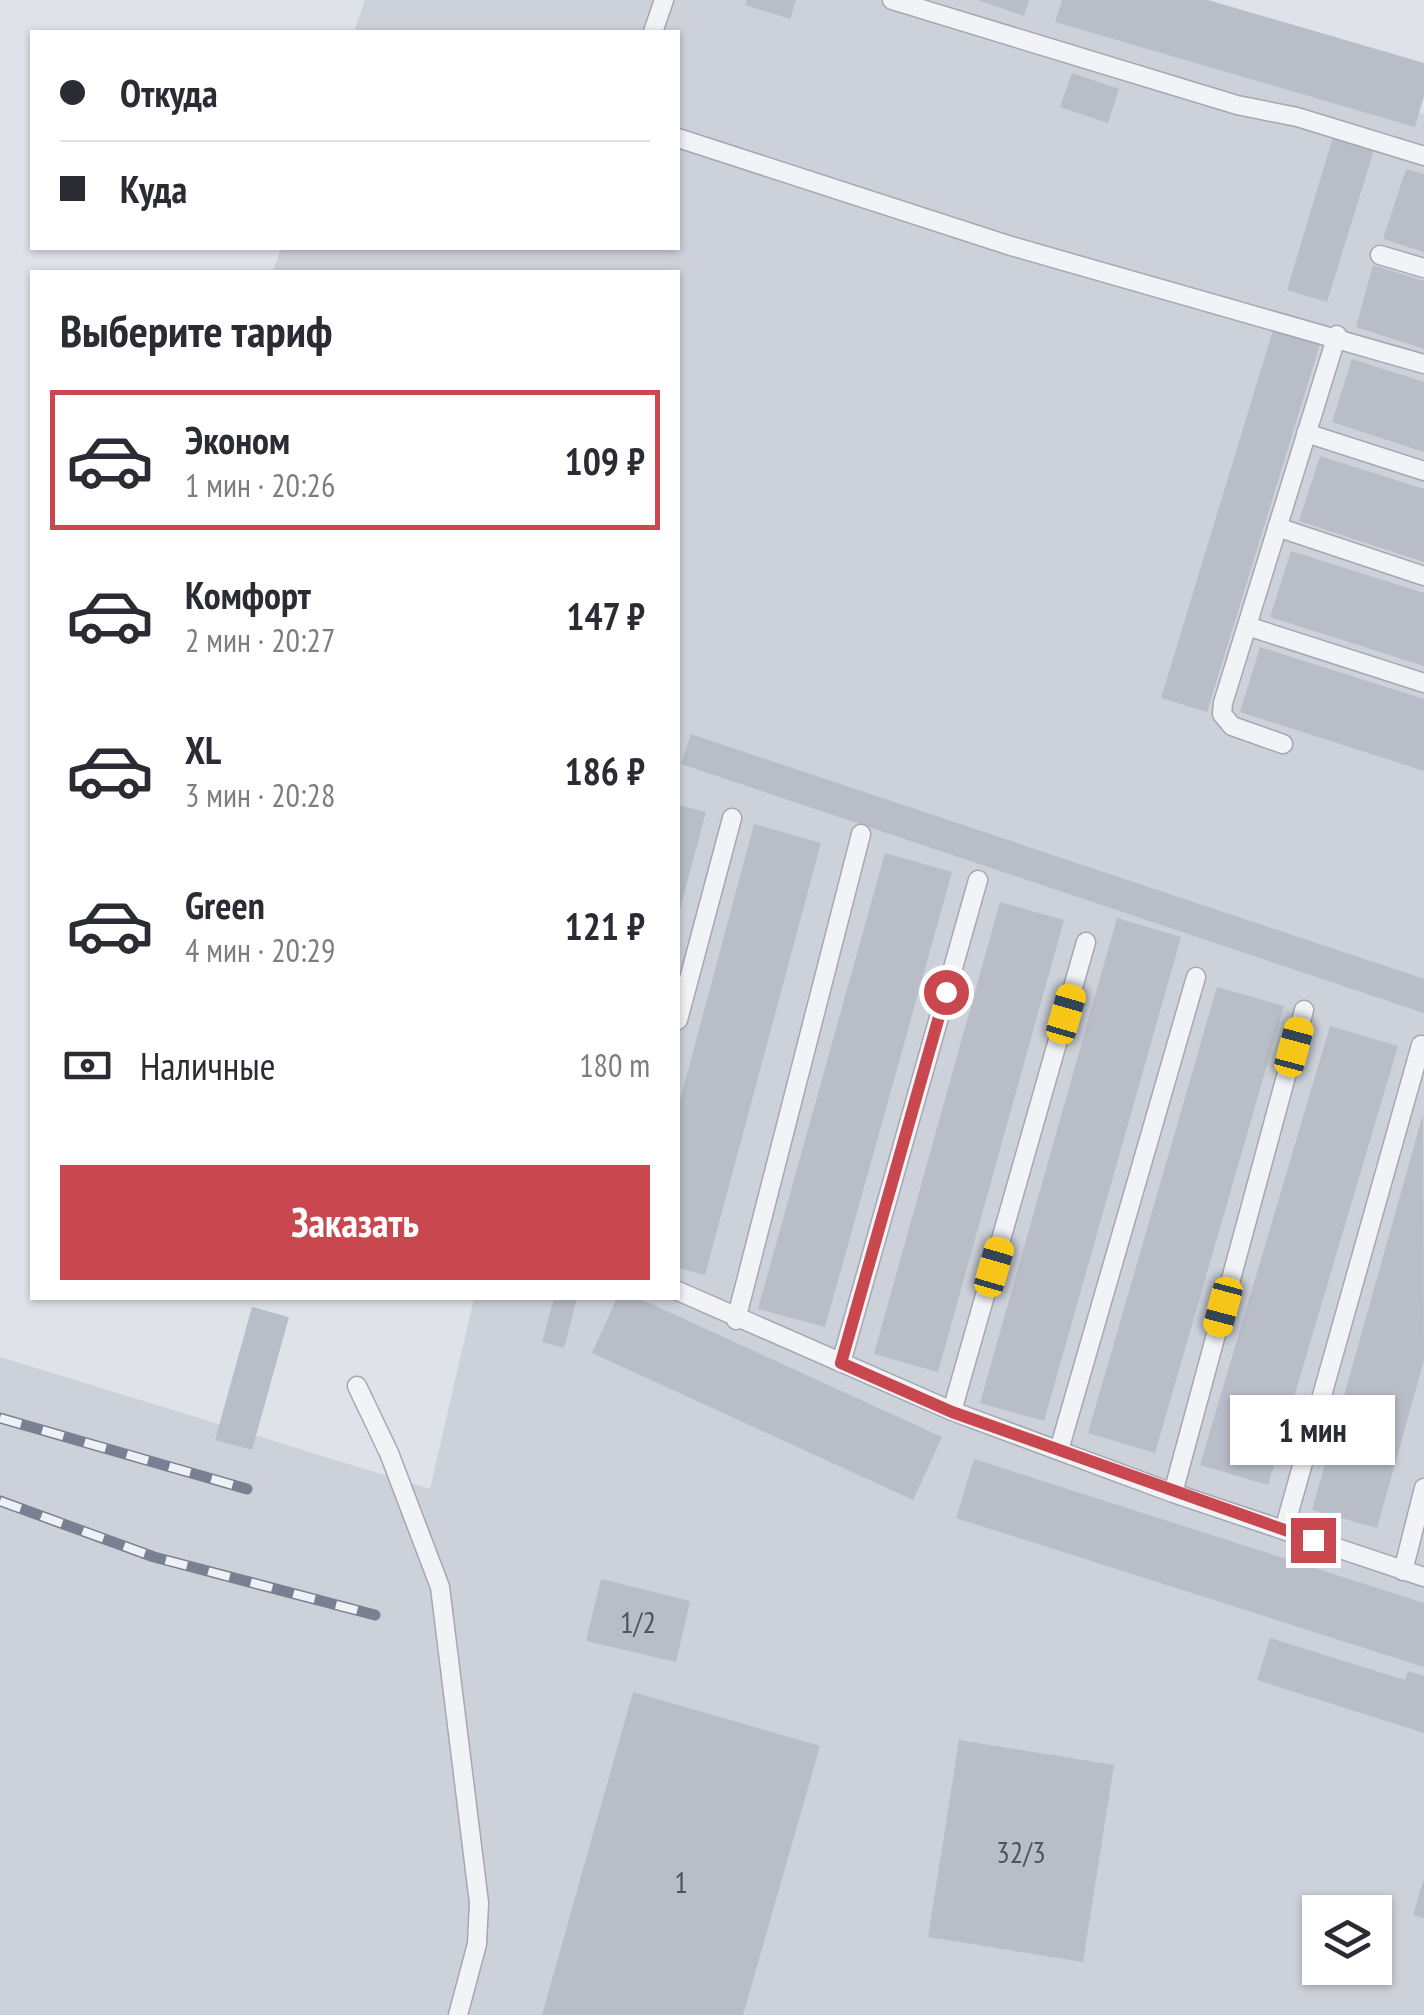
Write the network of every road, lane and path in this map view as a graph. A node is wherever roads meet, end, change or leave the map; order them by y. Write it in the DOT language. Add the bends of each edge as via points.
graph roads {
  1 [pos="664,0"];
  2 [pos="892,0"];
  3 [pos="655,30"];
  4 [pos="680,139"];
  5 [pos="1424,156"];
  6 [pos="1380,255"];
  7 [pos="1424,268"];
  8 [pos="1337,336"];
  9 [pos="1424,364"];
  10 [pos="1306,433"];
  11 [pos="1424,471"];
  12 [pos="1277,527"];
  13 [pos="1424,576"];
  14 [pos="1247,626"];
  15 [pos="1424,683"];
  16 [pos="1282,744"];
  17 [pos="732,818"];
  18 [pos="861,834"];
  19 [pos="978,880"];
  20 [pos="1086,942"];
  21 [pos="1196,977"];
  22 [pos="1304,1010"];
  23 [pos="680,1013"];
  24 [pos="1420,1045"];
  25 [pos="680,1291"];
  26 [pos="736,1320"];
  27 [pos="841,1363"];
  28 [pos="357,1386"];
  29 [pos="952,1412"];
  30 [pos="1059,1450"];
  31 [pos="1424,1488"];
  32 [pos="1173,1494"];
  33 [pos="1284,1530"];
  34 [pos="1403,1570"];
  35 [pos="1424,1577"];
  36 [pos="458,2015"];
  1 -- 3 [label="lane"];
  2 -- 5 [label="lane"];
  4 -- 8 [label="lane" via="1010,246"];
  6 -- 7 [label="lane"];
  8 -- 9 [label="lane"];
  8 -- 10 [label="lane"];
  10 -- 11 [label="lane"];
  10 -- 12 [label="lane"];
  12 -- 13 [label="lane"];
  12 -- 14 [label="lane"];
  14 -- 15 [label="lane"];
  14 -- 16 [label="lane" via="1222,714 1241,730"];
  17 -- 23 [label="lane"];
  18 -- 26 [label="lane"];
  19 -- 27 [label="lane"];
  20 -- 29 [label="lane"];
  21 -- 30 [label="lane"];
  22 -- 32 [label="lane"];
  24 -- 33 [label="lane"];
  25 -- 26 [label="lane"];
  26 -- 27 [label="lane"];
  27 -- 29 [label="lane"];
  28 -- 36 [label="lane" via="440,1587 479,1904 477,1944"];
  29 -- 30 [label="lane"];
  30 -- 32 [label="lane"];
  31 -- 34 [label="lane"];
  32 -- 33 [label="lane"];
  33 -- 34 [label="lane"];
  34 -- 35 [label="lane"];
}
